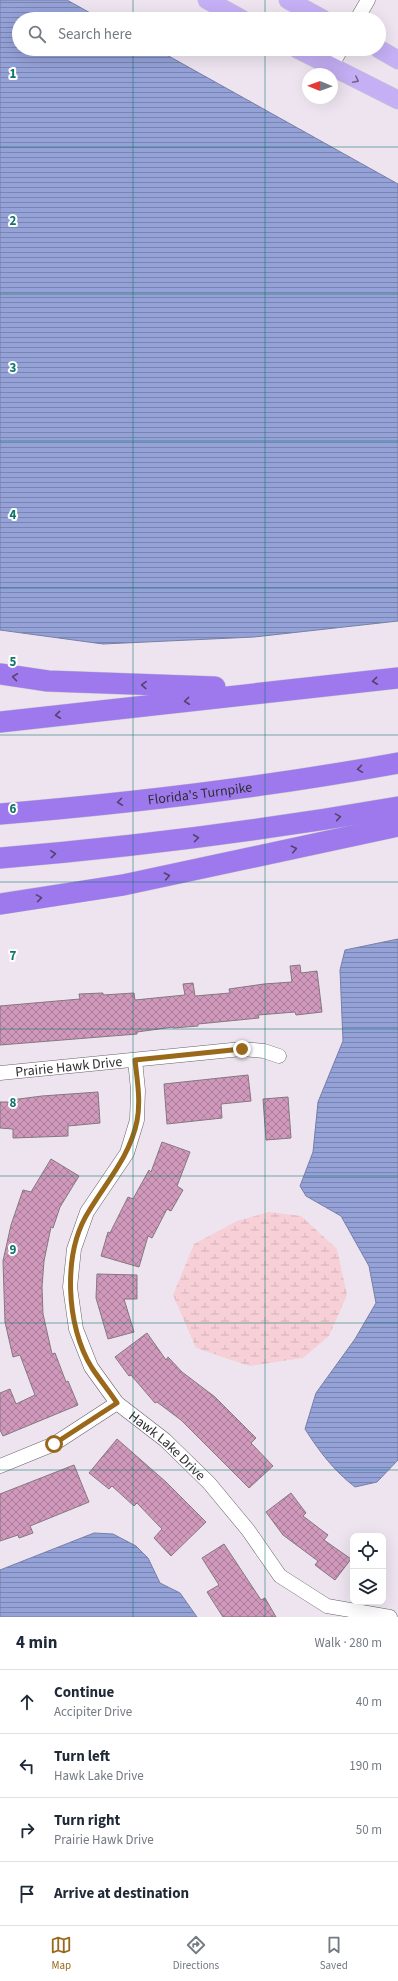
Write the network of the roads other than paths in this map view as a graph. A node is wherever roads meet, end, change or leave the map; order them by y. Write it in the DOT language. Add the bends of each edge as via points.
graph roads {
  1 [pos="207,0"];
  2 [pos="288,0"];
  3 [pos="368,0"];
  4 [pos="229,12"];
  5 [pos="311,12"];
  6 [pos="362,12"];
  7 [pos="386,53"];
  8 [pos="310,56"];
  9 [pos="337,56"];
  10 [pos="398,60"];
  11 [pos="331,67"];
  12 [pos="398,100"];
  13 [pos="0,674"];
  14 [pos="398,678"];
  15 [pos="351,683"];
  16 [pos="0,722"];
  17 [pos="398,763"];
  18 [pos="398,807"];
  19 [pos="0,814"];
  20 [pos="398,826"];
  21 [pos="0,858"];
  22 [pos="0,904"];
  23 [pos="279,1056"];
  24 [pos="135,1060"];
  25 [pos="0,1073"];
  26 [pos="117,1403"];
  27 [pos="0,1466"];
  28 [pos="326,1612"];
  29 [pos="390,1617"];
  1 -- 4 [label="main road"];
  2 -- 5 [label="main road"];
  3 -- 6 [label="street"];
  7 -- 10 [label="main road"];
  8 -- 11 [label="main road"];
  9 -- 11 [label="street"];
  11 -- 12 [label="main road, one-way"];
  15 -- 13 [label="highway, one-way" via="254,689 48,682"];
  14 -- 15 [label="highway, one-way"];
  15 -- 16 [label="highway, one-way"];
  17 -- 19 [label="highway, Florida's Turnpike, one-way" via="86,807"];
  21 -- 18 [label="highway, one-way" via="240,833"];
  22 -- 20 [label="highway, one-way" via="123,885"];
  23 -- 24 [label="street, Prairie Hawk Drive" via="264,1050 242,1049"];
  24 -- 25 [label="street, Prairie Hawk Drive"];
  24 -- 26 [label="street, Hawk Lake Drive" via="137,1120 127,1153 88,1212 74,1249 70,1287 76,1329 89,1361"];
  26 -- 27 [label="street" via="54,1444"];
  26 -- 28 [label="street, Hawk Lake Drive" via="165,1440 209,1483 248,1530 280,1576"];
  28 -- 29 [label="street, Hawk Lake Drive"];
}
